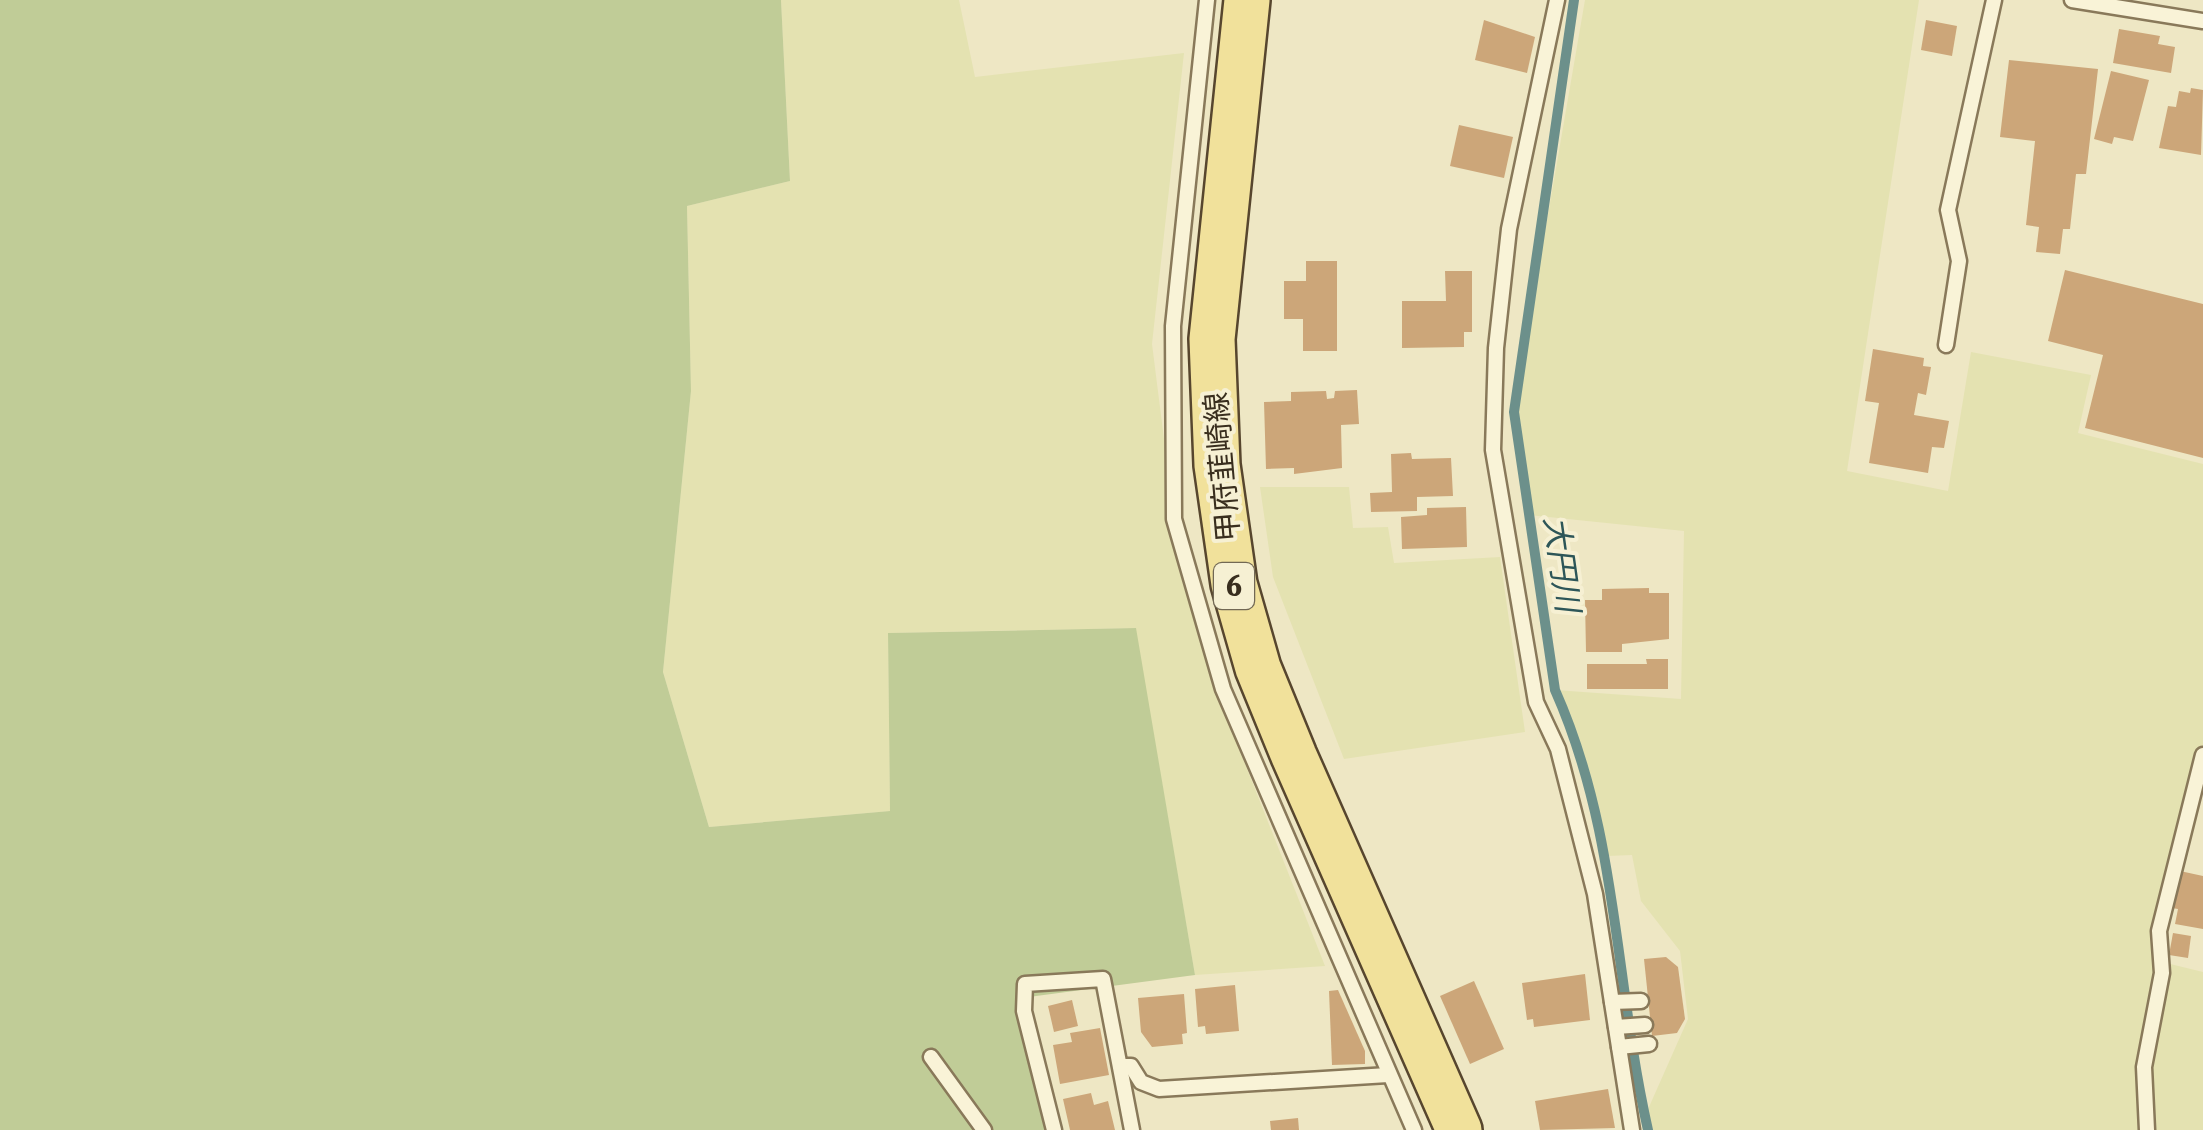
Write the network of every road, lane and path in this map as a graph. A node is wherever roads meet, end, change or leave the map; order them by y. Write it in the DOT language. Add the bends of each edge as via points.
graph roads {
  1 [pos="1207,0"];
  2 [pos="1247,0"];
  3 [pos="1557,0"];
  4 [pos="1994,0"];
  5 [pos="2072,0"];
  6 [pos="2203,22"];
  7 [pos="1946,345"];
  8 [pos="2203,754"];
  9 [pos="1642,1000"];
  10 [pos="1617,1001"];
  11 [pos="1644,1025"];
  12 [pos="1621,1026"];
  13 [pos="1649,1044"];
  14 [pos="1624,1046"];
  15 [pos="932,1057"];
  16 [pos="1122,1066"];
  17 [pos="1388,1074"];
  18 [pos="984,1130"];
  19 [pos="1054,1130"];
  20 [pos="1132,1130"];
  21 [pos="1414,1130"];
  22 [pos="1459,1130"];
  23 [pos="1632,1130"];
  24 [pos="2146,1130"];
  1 -- 17 [label="lane" via="1173,326 1174,518 1224,689"];
  2 -- 22 [label="main road, 甲府韮崎線 / 6" via="1212,339 1216,465 1234,584 1258,668 1294,756"];
  3 -- 10 [label="lane" via="1509,229 1493,450 1536,702 1558,749"];
  4 -- 7 [label="lane" via="1948,210 1959,261"];
  5 -- 6 [label="lane"];
  8 -- 24 [label="lane" via="2159,931 2162,973 2144,1067"];
  9 -- 10 [label="lane"];
  10 -- 12 [label="lane"];
  11 -- 12 [label="lane"];
  12 -- 14 [label="lane"];
  13 -- 14 [label="lane"];
  14 -- 23 [label="lane"];
  15 -- 18 [label="lane"];
  16 -- 17 [label="lane" via="1158,1089"];
  16 -- 19 [label="lane" via="1103,979 1025,984 1024,1012"];
  16 -- 20 [label="lane"];
  17 -- 21 [label="lane"];
}
